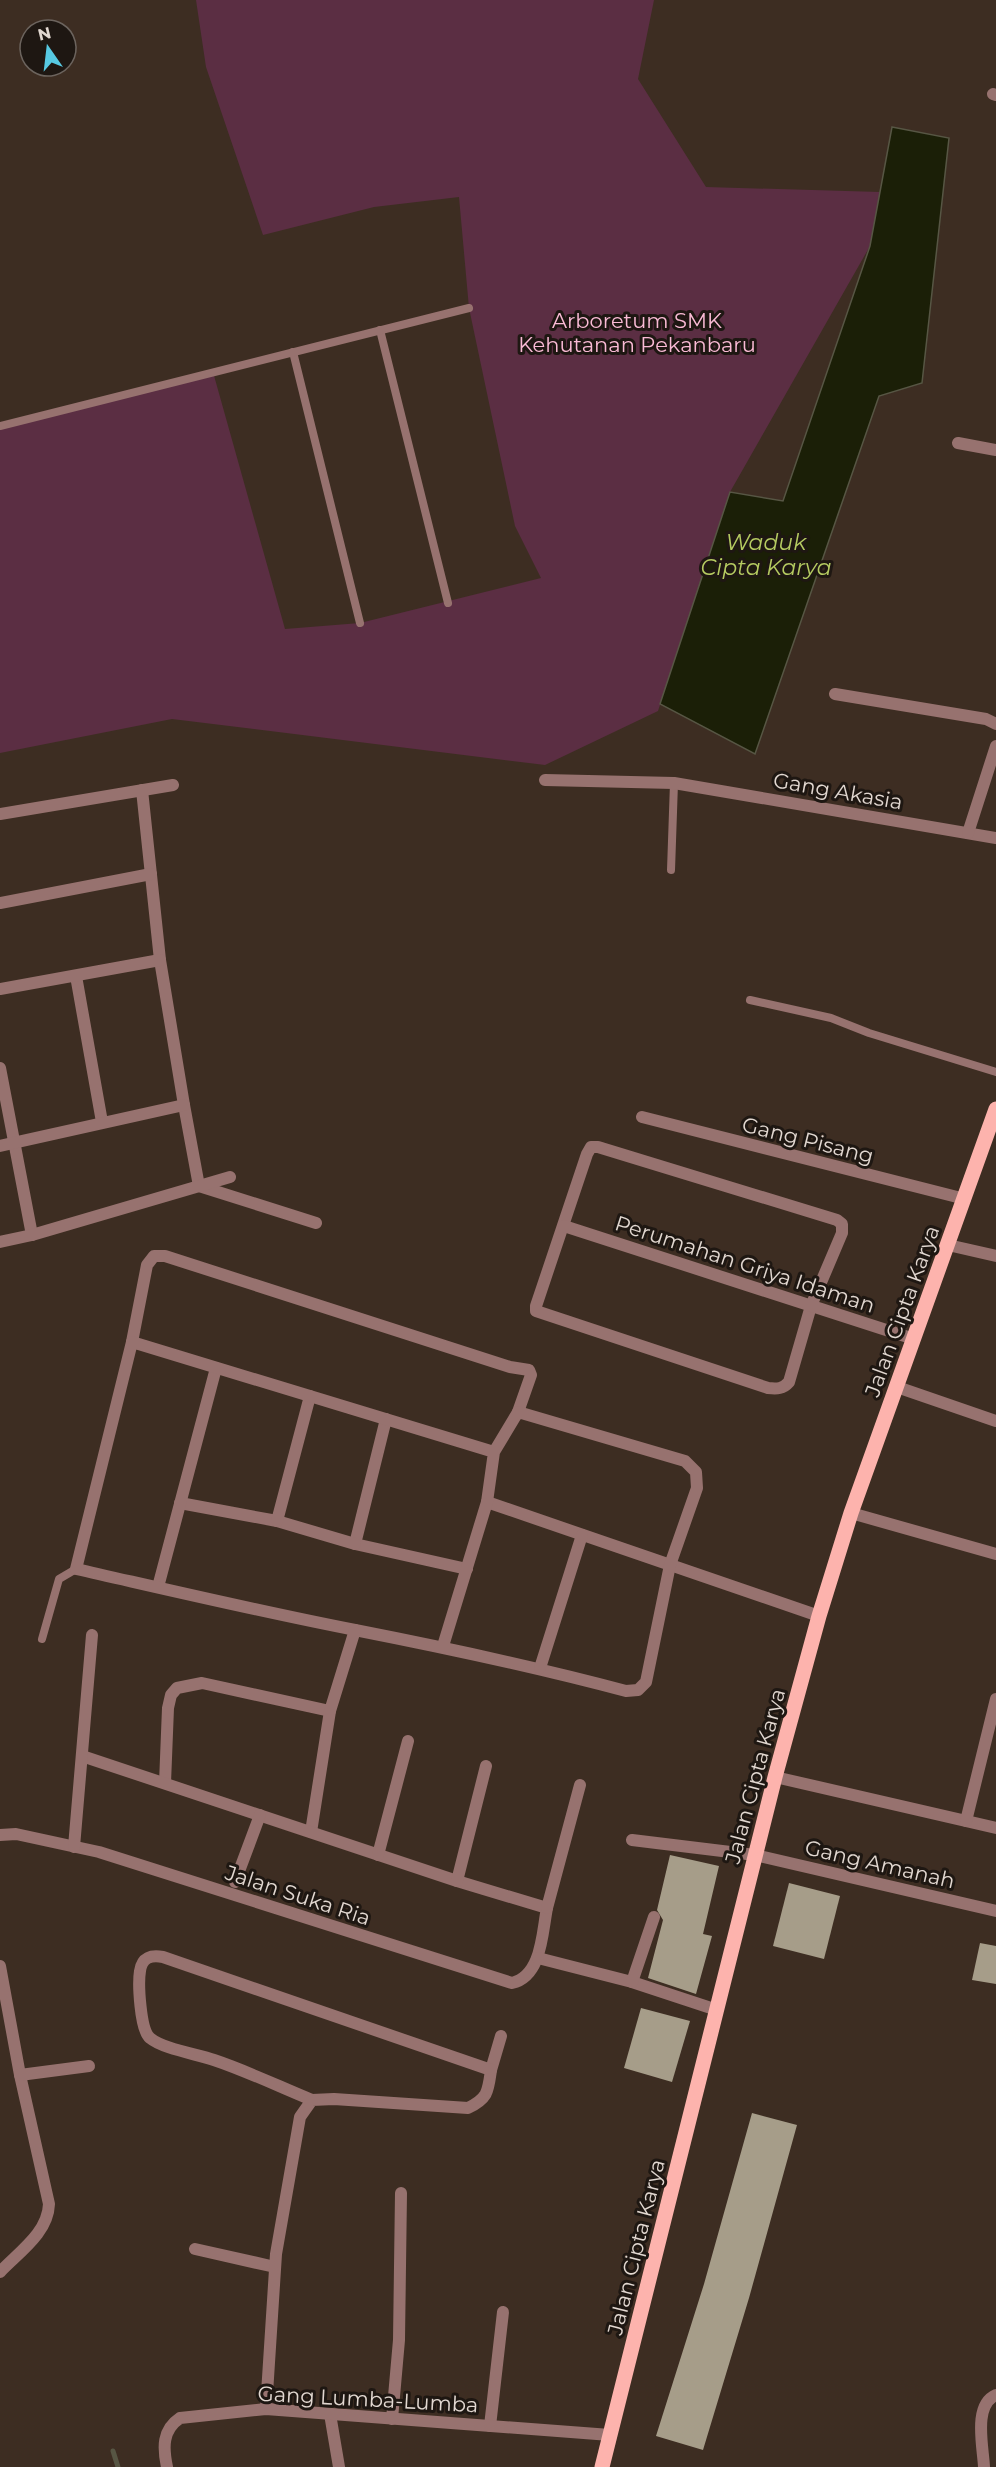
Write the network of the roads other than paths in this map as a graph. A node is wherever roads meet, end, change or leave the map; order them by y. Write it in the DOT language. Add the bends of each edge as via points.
graph roads {
  1 [pos="469,308"];
  2 [pos="380,330"];
  3 [pos="293,352"];
  4 [pos="0,426"];
  5 [pos="958,443"];
  6 [pos="996,450"];
  7 [pos="448,603"];
  8 [pos="360,623"];
  9 [pos="835,694"];
  10 [pos="996,724"];
  11 [pos="996,746"];
  12 [pos="545,780"];
  13 [pos="674,783"];
  14 [pos="173,785"];
  15 [pos="142,790"];
  16 [pos="0,814"];
  17 [pos="968,833"];
  18 [pos="996,838"];
  19 [pos="671,870"];
  20 [pos="151,874"];
  21 [pos="0,903"];
  22 [pos="160,960"];
  23 [pos="76,976"];
  24 [pos="0,989"];
  25 [pos="750,1000"];
  26 [pos="0,1068"];
  27 [pos="996,1071"];
  28 [pos="184,1105"];
  29 [pos="996,1109"];
  30 [pos="642,1117"];
  31 [pos="102,1122"];
  32 [pos="14,1143"];
  33 [pos="0,1146"];
  34 [pos="230,1177"];
  35 [pos="200,1186"];
  36 [pos="965,1199"];
  37 [pos="316,1223"];
  38 [pos="564,1226"];
  39 [pos="32,1234"];
  40 [pos="0,1242"];
  41 [pos="948,1245"];
  42 [pos="996,1256"];
  43 [pos="811,1306"];
  44 [pos="914,1339"];
  45 [pos="132,1342"];
  46 [pos="216,1368"];
  47 [pos="897,1387"];
  48 [pos="310,1396"];
  49 [pos="518,1412"];
  50 [pos="386,1419"];
  51 [pos="996,1421"];
  52 [pos="494,1452"];
  53 [pos="487,1502"];
  54 [pos="180,1503"];
  55 [pos="851,1513"];
  56 [pos="276,1521"];
  57 [pos="582,1535"];
  58 [pos="355,1544"];
  59 [pos="996,1554"];
  60 [pos="670,1565"];
  61 [pos="76,1569"];
  62 [pos="467,1569"];
  63 [pos="158,1587"];
  64 [pos="819,1616"];
  65 [pos="355,1630"];
  66 [pos="92,1635"];
  67 [pos="42,1639"];
  68 [pos="443,1646"];
  69 [pos="540,1668"];
  70 [pos="996,1699"];
  71 [pos="330,1711"];
  72 [pos="408,1741"];
  73 [pos="82,1756"];
  74 [pos="486,1766"];
  75 [pos="774,1777"];
  76 [pos="165,1784"];
  77 [pos="579,1785"];
  78 [pos="260,1815"];
  79 [pos="966,1821"];
  80 [pos="996,1828"];
  81 [pos="311,1832"];
  82 [pos="0,1835"];
  83 [pos="632,1840"];
  84 [pos="73,1846"];
  85 [pos="755,1854"];
  86 [pos="378,1855"];
  87 [pos="457,1881"];
  88 [pos="235,1882"];
  89 [pos="547,1908"];
  90 [pos="996,1911"];
  91 [pos="654,1917"];
  92 [pos="538,1958"];
  93 [pos="0,1966"];
  94 [pos="632,1982"];
  95 [pos="717,2010"];
  96 [pos="501,2036"];
  97 [pos="88,2066"];
  98 [pos="491,2070"];
  99 [pos="20,2075"];
  100 [pos="312,2100"];
  101 [pos="401,2193"];
  102 [pos="195,2249"];
  103 [pos="275,2267"];
  104 [pos="0,2272"];
  105 [pos="503,2312"];
  106 [pos="996,2395"];
  107 [pos="266,2409"];
  108 [pos="330,2414"];
  109 [pos="392,2419"];
  110 [pos="490,2426"];
  111 [pos="610,2434"];
  112 [pos="167,2467"];
  113 [pos="339,2467"];
  114 [pos="602,2467"];
  115 [pos="984,2467"];
  1 -- 2 [label="lane"];
  2 -- 3 [label="lane"];
  2 -- 7 [label="lane"];
  3 -- 4 [label="lane"];
  3 -- 8 [label="lane"];
  5 -- 6 [label="street"];
  9 -- 10 [label="street" via="986,719"];
  11 -- 17 [label="street"];
  12 -- 13 [label="street, Gang Akasia"];
  13 -- 17 [label="street, Gang Akasia"];
  13 -- 19 [label="lane"];
  14 -- 15 [label="street"];
  15 -- 16 [label="street"];
  15 -- 20 [label="street"];
  17 -- 18 [label="street, Gang Akasia"];
  20 -- 21 [label="street"];
  20 -- 22 [label="street"];
  22 -- 23 [label="street"];
  22 -- 28 [label="street"];
  23 -- 24 [label="street"];
  23 -- 31 [label="street"];
  25 -- 27 [label="lane" via="831,1018"];
  26 -- 32 [label="street"];
  28 -- 31 [label="street"];
  28 -- 35 [label="street"];
  29 -- 36 [label="main road, Jalan Cipta Karya"];
  30 -- 36 [label="street, Gang Pisang"];
  31 -- 32 [label="street"];
  32 -- 33 [label="street"];
  32 -- 39 [label="street"];
  34 -- 35 [label="street"];
  35 -- 37 [label="street"];
  35 -- 39 [label="street"];
  36 -- 41 [label="main road, Jalan Cipta Karya"];
  38 -- 43 [label="street, Perumahan Griya Idaman"];
  38 -- 43 [label="street" via="591,1147 837,1220 843,1233"];
  38 -- 43 [label="street" via="536,1311 768,1388 779,1389 789,1382"];
  39 -- 40 [label="street"];
  41 -- 42 [label="street"];
  41 -- 44 [label="main road, Jalan Cipta Karya"];
  43 -- 44 [label="street, Perumahan Griya Idaman"];
  44 -- 47 [label="main road, Jalan Cipta Karya"];
  45 -- 46 [label="street"];
  45 -- 49 [label="street" via="147,1265 154,1256 165,1256 529,1370 531,1375"];
  45 -- 61 [label="street"];
  46 -- 48 [label="street"];
  46 -- 54 [label="street"];
  47 -- 51 [label="street"];
  47 -- 55 [label="main road, Jalan Cipta Karya"];
  48 -- 50 [label="street"];
  48 -- 56 [label="street"];
  49 -- 52 [label="street"];
  49 -- 60 [label="street" via="685,1461 696,1472 697,1488"];
  50 -- 52 [label="street"];
  50 -- 58 [label="street"];
  52 -- 53 [label="street"];
  53 -- 57 [label="street"];
  53 -- 62 [label="street"];
  54 -- 56 [label="street"];
  54 -- 63 [label="street"];
  55 -- 59 [label="street"];
  55 -- 64 [label="main road, Jalan Cipta Karya"];
  56 -- 58 [label="street"];
  57 -- 60 [label="street"];
  57 -- 69 [label="street"];
  58 -- 62 [label="street"];
  60 -- 64 [label="street"];
  60 -- 69 [label="street" via="646,1682 638,1690 626,1691"];
  61 -- 63 [label="street"];
  61 -- 67 [label="lane" via="59,1579"];
  62 -- 68 [label="street"];
  63 -- 65 [label="street"];
  64 -- 75 [label="main road, Jalan Cipta Karya"];
  65 -- 68 [label="street"];
  65 -- 71 [label="street"];
  66 -- 73 [label="street"];
  68 -- 69 [label="street"];
  70 -- 79 [label="street"];
  71 -- 76 [label="street" via="202,1683 177,1688 168,1708"];
  71 -- 81 [label="street"];
  72 -- 86 [label="street"];
  73 -- 76 [label="street"];
  73 -- 84 [label="street"];
  74 -- 87 [label="street"];
  75 -- 79 [label="street"];
  75 -- 85 [label="main road, Jalan Cipta Karya"];
  76 -- 78 [label="street"];
  77 -- 89 [label="street"];
  78 -- 81 [label="street"];
  78 -- 88 [label="street"];
  79 -- 80 [label="street"];
  81 -- 86 [label="street"];
  82 -- 84 [label="street, Jalan Suka Ria" via="16,1834"];
  83 -- 85 [label="street, Gang Amanah"];
  84 -- 92 [label="street, Jalan Suka Ria" via="512,1983 523,1979"];
  85 -- 90 [label="street, Gang Amanah"];
  85 -- 95 [label="main road, Jalan Cipta Karya"];
  86 -- 87 [label="street"];
  87 -- 89 [label="street"];
  89 -- 92 [label="street"];
  91 -- 94 [label="street"];
  92 -- 94 [label="street"];
  93 -- 99 [label="street"];
  94 -- 95 [label="street"];
  95 -- 111 [label="main road, Jalan Cipta Karya"];
  96 -- 98 [label="street"];
  97 -- 99 [label="street"];
  98 -- 100 [label="street" via="483,2100 468,2108"];
  98 -- 100 [label="street" via="163,1957 148,1957 141,1963 143,2024 149,2037"];
  99 -- 104 [label="street" via="49,2204 48,2216 44,2226"];
  100 -- 103 [label="street" via="300,2117"];
  101 -- 109 [label="street" via="399,2340"];
  102 -- 103 [label="street"];
  103 -- 107 [label="street"];
  105 -- 110 [label="street"];
  106 -- 115 [label="street" via="988,2398 984,2407"];
  107 -- 108 [label="street, Gang Lumba-Lumba"];
  107 -- 112 [label="street, Gang Lumba-Lumba" via="180,2418 170,2425 164,2438"];
  108 -- 109 [label="street, Gang Lumba-Lumba"];
  108 -- 113 [label="street"];
  109 -- 110 [label="street, Gang Lumba-Lumba"];
  110 -- 111 [label="street, Gang Lumba-Lumba"];
  111 -- 114 [label="main road, Jalan Cipta Karya"];
}
